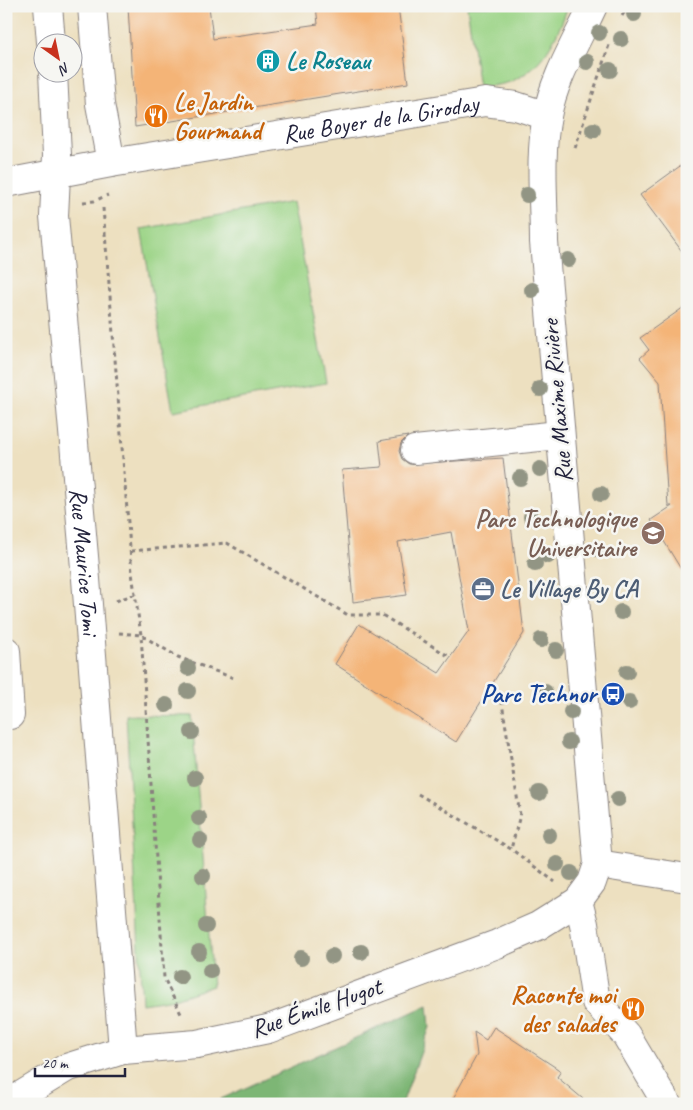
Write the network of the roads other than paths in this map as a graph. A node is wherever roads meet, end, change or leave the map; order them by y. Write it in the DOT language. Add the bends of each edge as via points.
graph roads {
  1 [pos="48,6"];
  2 [pos="92,6"];
  3 [pos="593,6"];
  4 [pos="50,32"];
  5 [pos="55,82"];
  6 [pos="547,116"];
  7 [pos="111,163"];
  8 [pos="56,173"];
  9 [pos="6,183"];
  10 [pos="559,435"];
  11 [pos="415,450"];
  12 [pos="6,651"];
  13 [pos="10,715"];
  14 [pos="598,864"];
  15 [pos="687,878"];
  16 [pos="580,900"];
  17 [pos="123,1050"];
  18 [pos="7,1104"];
  19 [pos="667,1104"];
  1 -- 4 [label="street"];
  2 -- 7 [label="street" via="100,104"];
  3 -- 6 [label="street, Rue Maxime Rivière" via="554,90"];
  5 -- 8 [label="street, Rue Maurice Tomi"];
  6 -- 7 [label="street, Rue Boyer de la Giroday" via="516,106 485,102"];
  6 -- 10 [label="street, Rue Maxime Rivière" via="542,155 544,242"];
  7 -- 8 [label="street, Rue Boyer de la Giroday"];
  8 -- 9 [label="street, Rue Boyer de la Giroday"];
  8 -- 17 [label="street, Rue Maurice Tomi" via="54,216"];
  10 -- 11 [label="street"];
  10 -- 14 [label="street, Rue Maxime Rivière"];
  12 -- 13 [label="street"];
  14 -- 15 [label="street"];
  14 -- 16 [label="street, Rue Émile Hugot" via="592,882"];
  16 -- 17 [label="street, Rue Émile Hugot" via="538,926 497,944 268,1029 197,1044"];
  16 -- 19 [label="street" via="596,1002 626,1035"];
  17 -- 18 [label="street, Rue Émile Hugot" via="66,1068"];
}
